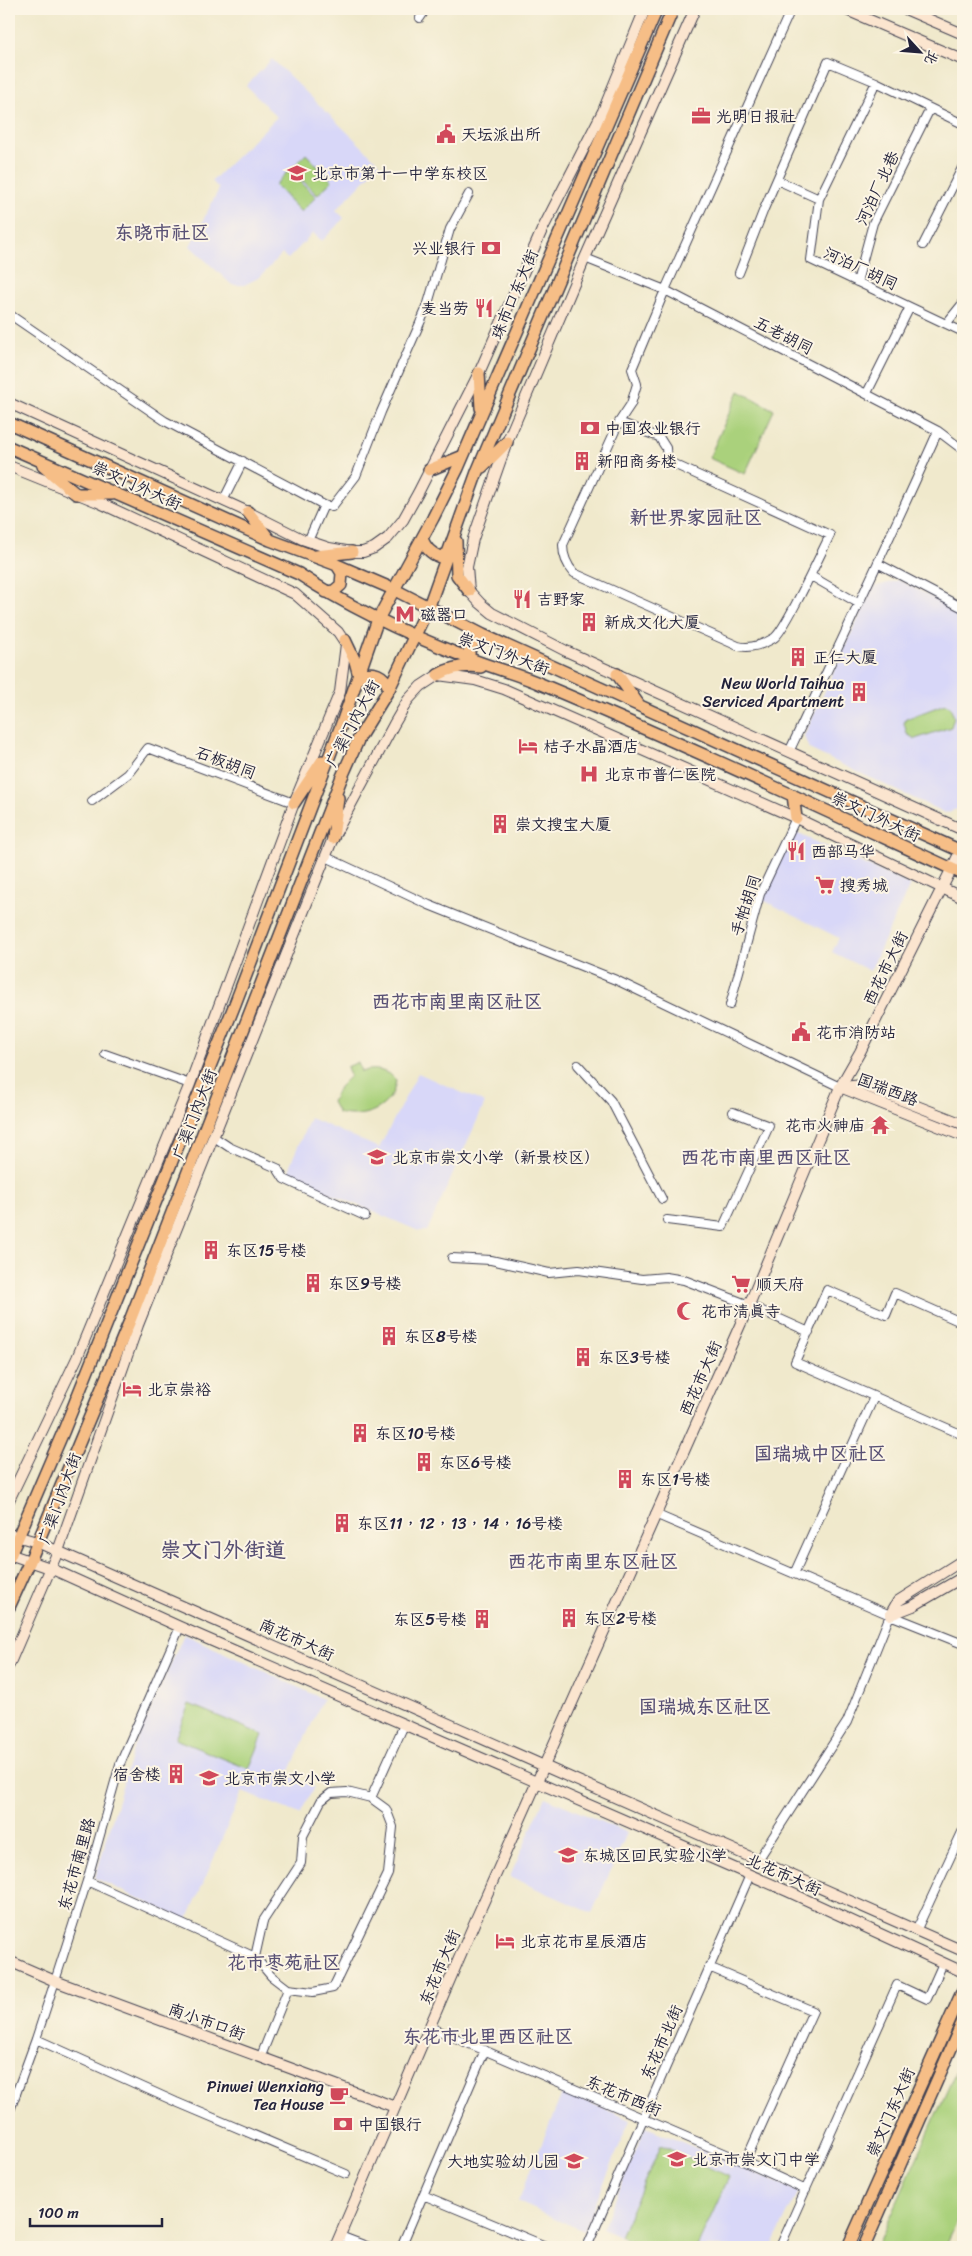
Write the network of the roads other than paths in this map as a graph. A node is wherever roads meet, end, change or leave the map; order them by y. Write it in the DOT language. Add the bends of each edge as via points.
graph roads {
  1 [pos="426,9"];
  2 [pos="645,9"];
  3 [pos="657,9"];
  4 [pos="673,9"];
  5 [pos="695,9"];
  6 [pos="791,9"];
  7 [pos="844,9"];
  8 [pos="905,9"];
  9 [pos="420,18"];
  10 [pos="963,34"];
  11 [pos="963,60"];
  12 [pos="876,82"];
  13 [pos="930,109"];
  14 [pos="963,124"];
  15 [pos="963,166"];
  16 [pos="777,180"];
  17 [pos="469,194"];
  18 [pos="819,199"];
  19 [pos="923,245"];
  20 [pos="585,258"];
  21 [pos="739,273"];
  22 [pos="858,282"];
  23 [pos="664,290"];
  24 [pos="963,303"];
  25 [pos="910,307"];
  26 [pos="9,314"];
  27 [pos="946,324"];
  28 [pos="963,332"];
  29 [pos="479,373"];
  30 [pos="867,393"];
  31 [pos="9,403"];
  32 [pos="481,412"];
  33 [pos="619,422"];
  34 [pos="9,423"];
  35 [pos="938,431"];
  36 [pos="507,442"];
  37 [pos="9,447"];
  38 [pos="963,450"];
  39 [pos="33,456"];
  40 [pos="463,456"];
  41 [pos="243,461"];
  42 [pos="9,466"];
  43 [pos="429,470"];
  44 [pos="477,472"];
  45 [pos="76,494"];
  46 [pos="117,494"];
  47 [pos="223,500"];
  48 [pos="324,505"];
  49 [pos="248,512"];
  50 [pos="456,534"];
  51 [pos="422,538"];
  52 [pos="270,540"];
  53 [pos="308,541"];
  54 [pos="352,552"];
  55 [pos="449,553"];
  56 [pos="313,557"];
  57 [pos="879,564"];
  58 [pos="337,565"];
  59 [pos="811,576"];
  60 [pos="393,589"];
  61 [pos="469,590"];
  62 [pos="326,592"];
  63 [pos="858,603"];
  64 [pos="429,606"];
  65 [pos="963,608"];
  66 [pos="378,619"];
  67 [pos="483,635"];
  68 [pos="416,636"];
  69 [pos="345,640"];
  70 [pos="469,659"];
  71 [pos="501,670"];
  72 [pos="617,674"];
  73 [pos="438,675"];
  74 [pos="359,676"];
  75 [pos="389,689"];
  76 [pos="640,707"];
  77 [pos="333,746"];
  78 [pos="789,752"];
  79 [pos="341,779"];
  80 [pos="793,795"];
  81 [pos="92,801"];
  82 [pos="294,803"];
  83 [pos="796,818"];
  84 [pos="963,830"];
  85 [pos="333,838"];
  86 [pos="963,849"];
  87 [pos="326,857"];
  88 [pos="952,869"];
  89 [pos="963,874"];
  90 [pos="941,888"];
  91 [pos="963,898"];
  92 [pos="730,1005"];
  93 [pos="105,1054"];
  94 [pos="578,1065"];
  95 [pos="190,1084"];
  96 [pos="840,1087"];
  97 [pos="734,1112"];
  98 [pos="963,1124"];
  99 [pos="963,1136"];
  100 [pos="214,1137"];
  101 [pos="662,1199"];
  102 [pos="364,1216"];
  103 [pos="667,1220"];
  104 [pos="452,1258"];
  105 [pos="749,1305"];
  106 [pos="963,1323"];
  107 [pos="809,1332"];
  108 [pos="874,1396"];
  109 [pos="963,1435"];
  110 [pos="9,1500"];
  111 [pos="655,1514"];
  112 [pos="14,1535"];
  113 [pos="37,1542"];
  114 [pos="58,1551"];
  115 [pos="9,1556"];
  116 [pos="963,1560"];
  117 [pos="30,1561"];
  118 [pos="50,1568"];
  119 [pos="794,1574"];
  120 [pos="963,1577"];
  121 [pos="9,1607"];
  122 [pos="890,1615"];
  123 [pos="180,1626"];
  124 [pos="963,1644"];
  125 [pos="9,1664"];
  126 [pos="404,1725"];
  127 [pos="544,1766"];
  128 [pos="536,1781"];
  129 [pos="371,1798"];
  130 [pos="963,1830"];
  131 [pos="758,1860"];
  132 [pos="750,1875"];
  133 [pos="87,1881"];
  134 [pos="916,1931"];
  135 [pos="963,1951"];
  136 [pos="256,1957"];
  137 [pos="9,1961"];
  138 [pos="943,1963"];
  139 [pos="709,1967"];
  140 [pos="963,1972"];
  141 [pos="55,1982"];
  142 [pos="288,1989"];
  143 [pos="963,1990"];
  144 [pos="963,2021"];
  145 [pos="430,2027"];
  146 [pos="36,2039"];
  147 [pos="485,2050"];
  148 [pos="261,2056"];
  149 [pos="395,2107"];
  150 [pos="9,2113"];
  151 [pos="643,2118"];
  152 [pos="746,2162"];
  153 [pos="346,2174"];
  154 [pos="806,2190"];
  155 [pos="423,2195"];
  156 [pos="340,2236"];
  157 [pos="335,2247"];
  158 [pos="369,2247"];
  159 [pos="401,2247"];
  160 [pos="548,2247"];
  161 [pos="587,2247"];
  162 [pos="780,2247"];
  163 [pos="848,2247"];
  164 [pos="864,2247"];
  1 -- 9 [label="street"];
  2 -- 29 [label="street, 珠市口东大街" via="603,110 542,230"];
  3 -- 32 [label="main road, 珠市口东大街"];
  4 -- 44 [label="main road"];
  5 -- 20 [label="street"];
  6 -- 23 [label="street"];
  7 -- 11 [label="street"];
  8 -- 10 [label="street"];
  12 -- 13 [label="street"];
  12 -- 16 [label="street" via="828,62"];
  12 -- 18 [label="street, 河泊厂胡同"];
  13 -- 14 [label="street"];
  13 -- 22 [label="street, 河泊厂北巷" via="873,223"];
  15 -- 19 [label="street"];
  16 -- 18 [label="street"];
  16 -- 21 [label="street"];
  17 -- 48 [label="street" via="450,229 426,306 356,476 332,507"];
  18 -- 22 [label="street, 河泊厂胡同" via="811,260"];
  20 -- 23 [label="street, 五老胡同"];
  20 -- 36 [label="street"];
  22 -- 25 [label="street, 河泊厂胡同"];
  23 -- 30 [label="street, 五老胡同"];
  23 -- 33 [label="street" via="632,369 637,384 631,404"];
  24 -- 27 [label="street"];
  25 -- 27 [label="street, 河泊厂胡同"];
  25 -- 30 [label="street"];
  26 -- 41 [label="street" via="165,421"];
  27 -- 28 [label="street, 河泊厂胡同"];
  29 -- 32 [label="main road"];
  29 -- 43 [label="street, 珠市口东大街"];
  30 -- 35 [label="street, 五老胡同"];
  31 -- 47 [label="street, 崇文门外大街"];
  32 -- 40 [label="main road, 珠市口东大街"];
  33 -- 59 [label="street" via="659,437 666,448 666,461 830,535"];
  33 -- 59 [label="street" via="563,545 563,555 574,572 748,648 777,636"];
  34 -- 52 [label="main road, 崇文门外大街"];
  35 -- 38 [label="street, 五老胡同"];
  35 -- 57 [label="street"];
  36 -- 44 [label="main road"];
  36 -- 61 [label="street" via="473,539 467,567"];
  37 -- 39 [label="main road, 崇文门外大街"];
  39 -- 45 [label="main road"];
  39 -- 46 [label="main road, 崇文门外大街"];
  40 -- 43 [label="main road"];
  40 -- 51 [label="main road, 珠市口东大街"];
  41 -- 47 [label="street"];
  41 -- 48 [label="street"];
  42 -- 45 [label="street, 崇文门外大街"];
  43 -- 54 [label="street, 珠市口东大街" via="403,520 388,538 374,548"];
  44 -- 50 [label="main road"];
  45 -- 46 [label="main road"];
  45 -- 69 [label="street, 崇文门外大街" via="295,594"];
  46 -- 62 [label="main road, 崇文门外大街" via="299,574"];
  47 -- 49 [label="street, 崇文门外大街"];
  48 -- 53 [label="street"];
  49 -- 52 [label="main road"];
  49 -- 53 [label="street, 崇文门外大街"];
  50 -- 55 [label="main road, 广渠门内大街"];
  50 -- 61 [label="main road" via="457,575"];
  51 -- 55 [label="main road" via="432,554"];
  51 -- 60 [label="main road, 珠市口东大街"];
  52 -- 56 [label="main road, 崇文门外大街"];
  53 -- 54 [label="street, 崇文门外大街"];
  54 -- 56 [label="main road"];
  55 -- 64 [label="main road, 广渠门内大街"];
  56 -- 58 [label="main road, 崇文门外大街"];
  57 -- 63 [label="street"];
  57 -- 65 [label="street"];
  58 -- 60 [label="main road, 崇文门外大街"];
  58 -- 62 [label="main road" via="342,573 341,585"];
  59 -- 63 [label="street"];
  60 -- 64 [label="main road, 崇文门外大街"];
  60 -- 66 [label="main road, 广渠门内大街"];
  61 -- 72 [label="street, 崇文门外大街" via="492,613"];
  62 -- 66 [label="main road, 崇文门外大街"];
  63 -- 78 [label="street"];
  64 -- 67 [label="main road, 崇文门外大街"];
  64 -- 68 [label="main road, 广渠门内大街"];
  66 -- 68 [label="main road, 崇文门外大街"];
  66 -- 74 [label="main road, 广渠门内大街"];
  67 -- 70 [label="main road" via="470,646"];
  67 -- 76 [label="main road, 崇文门外大街"];
  68 -- 70 [label="main road, 崇文门外大街"];
  68 -- 75 [label="main road, 广渠门内大街"];
  69 -- 74 [label="main road"];
  69 -- 82 [label="street, 广渠门内大街" via="340,692"];
  70 -- 71 [label="main road, 崇文门外大街"];
  71 -- 73 [label="main road" via="457,667"];
  71 -- 80 [label="main road, 崇文门外大街" via="541,684"];
  72 -- 76 [label="main road"];
  72 -- 78 [label="street, 崇文门外大街"];
  73 -- 83 [label="street, 崇文门外大街" via="475,680 504,689"];
  73 -- 85 [label="street, 广渠门内大街" via="421,686 403,708"];
  74 -- 75 [label="main road" via="367,672 382,676"];
  74 -- 77 [label="main road, 广渠门内大街"];
  75 -- 79 [label="main road, 广渠门内大街" via="365,727"];
  76 -- 86 [label="main road, 崇文门外大街"];
  77 -- 82 [label="main road"];
  77 -- 112 [label="main road, 广渠门内大街" via="236,1004 68,1421"];
  78 -- 84 [label="street, 崇文门外大街"];
  79 -- 85 [label="main road"];
  79 -- 113 [label="main road, 广渠门内大街" via="129,1323"];
  80 -- 83 [label="main road"];
  80 -- 88 [label="main road, 崇文门外大街"];
  81 -- 82 [label="street, 石板胡同" via="128,774 148,748"];
  82 -- 95 [label="street, 广渠门内大街"];
  83 -- 90 [label="street, 崇文门外大街"];
  83 -- 92 [label="street, 手帕胡同" via="760,894"];
  85 -- 87 [label="street, 广渠门内大街"];
  86 -- 88 [label="street, 西花市大街"];
  87 -- 96 [label="street" via="429,905 616,980"];
  87 -- 100 [label="street, 广渠门内大街"];
  88 -- 89 [label="main road, 崇文门外大街"];
  88 -- 90 [label="street, 西花市大街"];
  90 -- 91 [label="street, 崇文门外大街"];
  90 -- 96 [label="street, 西花市大街"];
  93 -- 95 [label="street"];
  94 -- 101 [label="street" via="611,1101"];
  95 -- 110 [label="street, 广渠门内大街" via="77,1358"];
  96 -- 98 [label="street, 国瑞西路" via="863,1084"];
  96 -- 99 [label="street, 国瑞西路"];
  96 -- 105 [label="street, 西花市大街"];
  97 -- 103 [label="street" via="769,1126 723,1227"];
  100 -- 102 [label="street" via="277,1168 284,1179"];
  100 -- 114 [label="street, 广渠门内大街" via="138,1325"];
  104 -- 105 [label="street" via="491,1260 549,1273 579,1270 642,1279 666,1277 684,1280"];
  105 -- 107 [label="street"];
  105 -- 111 [label="street, 西花市大街"];
  106 -- 107 [label="street" via="895,1293 886,1316 827,1290"];
  107 -- 108 [label="street" via="795,1362"];
  108 -- 109 [label="street"];
  108 -- 119 [label="street"];
  111 -- 119 [label="street"];
  111 -- 127 [label="street, 西花市大街"];
  112 -- 113 [label="street, 南花市大街"];
  112 -- 115 [label="main road, 广渠门内大街"];
  113 -- 114 [label="street, 南花市大街"];
  113 -- 117 [label="main road, 广渠门内大街"];
  114 -- 118 [label="street, 广渠门内大街"];
  114 -- 127 [label="street, 南花市大街"];
  115 -- 117 [label="street"];
  116 -- 122 [label="street" via="898,1600"];
  117 -- 118 [label="street"];
  117 -- 121 [label="main road, 广渠门内大街"];
  118 -- 123 [label="street"];
  118 -- 125 [label="street, 广渠门内大街"];
  119 -- 122 [label="street"];
  120 -- 122 [label="street" via="913,1606"];
  122 -- 124 [label="street"];
  122 -- 131 [label="street" via="847,1722"];
  123 -- 126 [label="street"];
  123 -- 133 [label="street, 东花市南里路" via="120,1764"];
  126 -- 128 [label="street"];
  126 -- 129 [label="street"];
  127 -- 128 [label="street, 东花市大街"];
  127 -- 131 [label="street, 北花市大街"];
  128 -- 132 [label="street, 北花市大街"];
  128 -- 145 [label="street, 东花市大街"];
  129 -- 136 [label="street" via="347,1792 331,1793 321,1801 303,1836 301,1863 263,1921"];
  129 -- 142 [label="street" via="386,1809 393,1827 388,1874 333,1988 314,1992"];
  130 -- 134 [label="street"];
  131 -- 134 [label="street, 北花市大街"];
  132 -- 138 [label="street, 北花市大街"];
  132 -- 139 [label="street, 东花市北街"];
  133 -- 136 [label="street"];
  133 -- 141 [label="street, 东花市南里路"];
  134 -- 135 [label="street, 北花市大街"];
  136 -- 142 [label="street" via="271,1976"];
  137 -- 141 [label="street, 南小市口街"];
  138 -- 140 [label="street, 北花市大街"];
  138 -- 154 [label="street" via="927,1999 896,1985"];
  139 -- 151 [label="street, 东花市北街"];
  139 -- 152 [label="street" via="813,2011"];
  141 -- 146 [label="street, 东花市南里路"];
  141 -- 148 [label="street, 南小市口街"];
  142 -- 148 [label="street"];
  143 -- 163 [label="main road, 崇文门东大街"];
  144 -- 164 [label="main road, 崇文门东大街"];
  145 -- 147 [label="street, 东花市西街"];
  145 -- 149 [label="street, 东花市大街"];
  146 -- 150 [label="street, 东花市南里路"];
  146 -- 153 [label="street"];
  147 -- 151 [label="street, 东花市西街"];
  147 -- 155 [label="street"];
  148 -- 149 [label="street, 南小市口街"];
  149 -- 156 [label="street, 东花市大街"];
  151 -- 152 [label="street, 东花市西街"];
  151 -- 161 [label="street, 东花市北街"];
  152 -- 154 [label="street, 东花市西街"];
  154 -- 162 [label="street"];
  155 -- 159 [label="street"];
  155 -- 160 [label="street"];
  156 -- 157 [label="street, 东花市大街"];
  156 -- 158 [label="street"];
}
